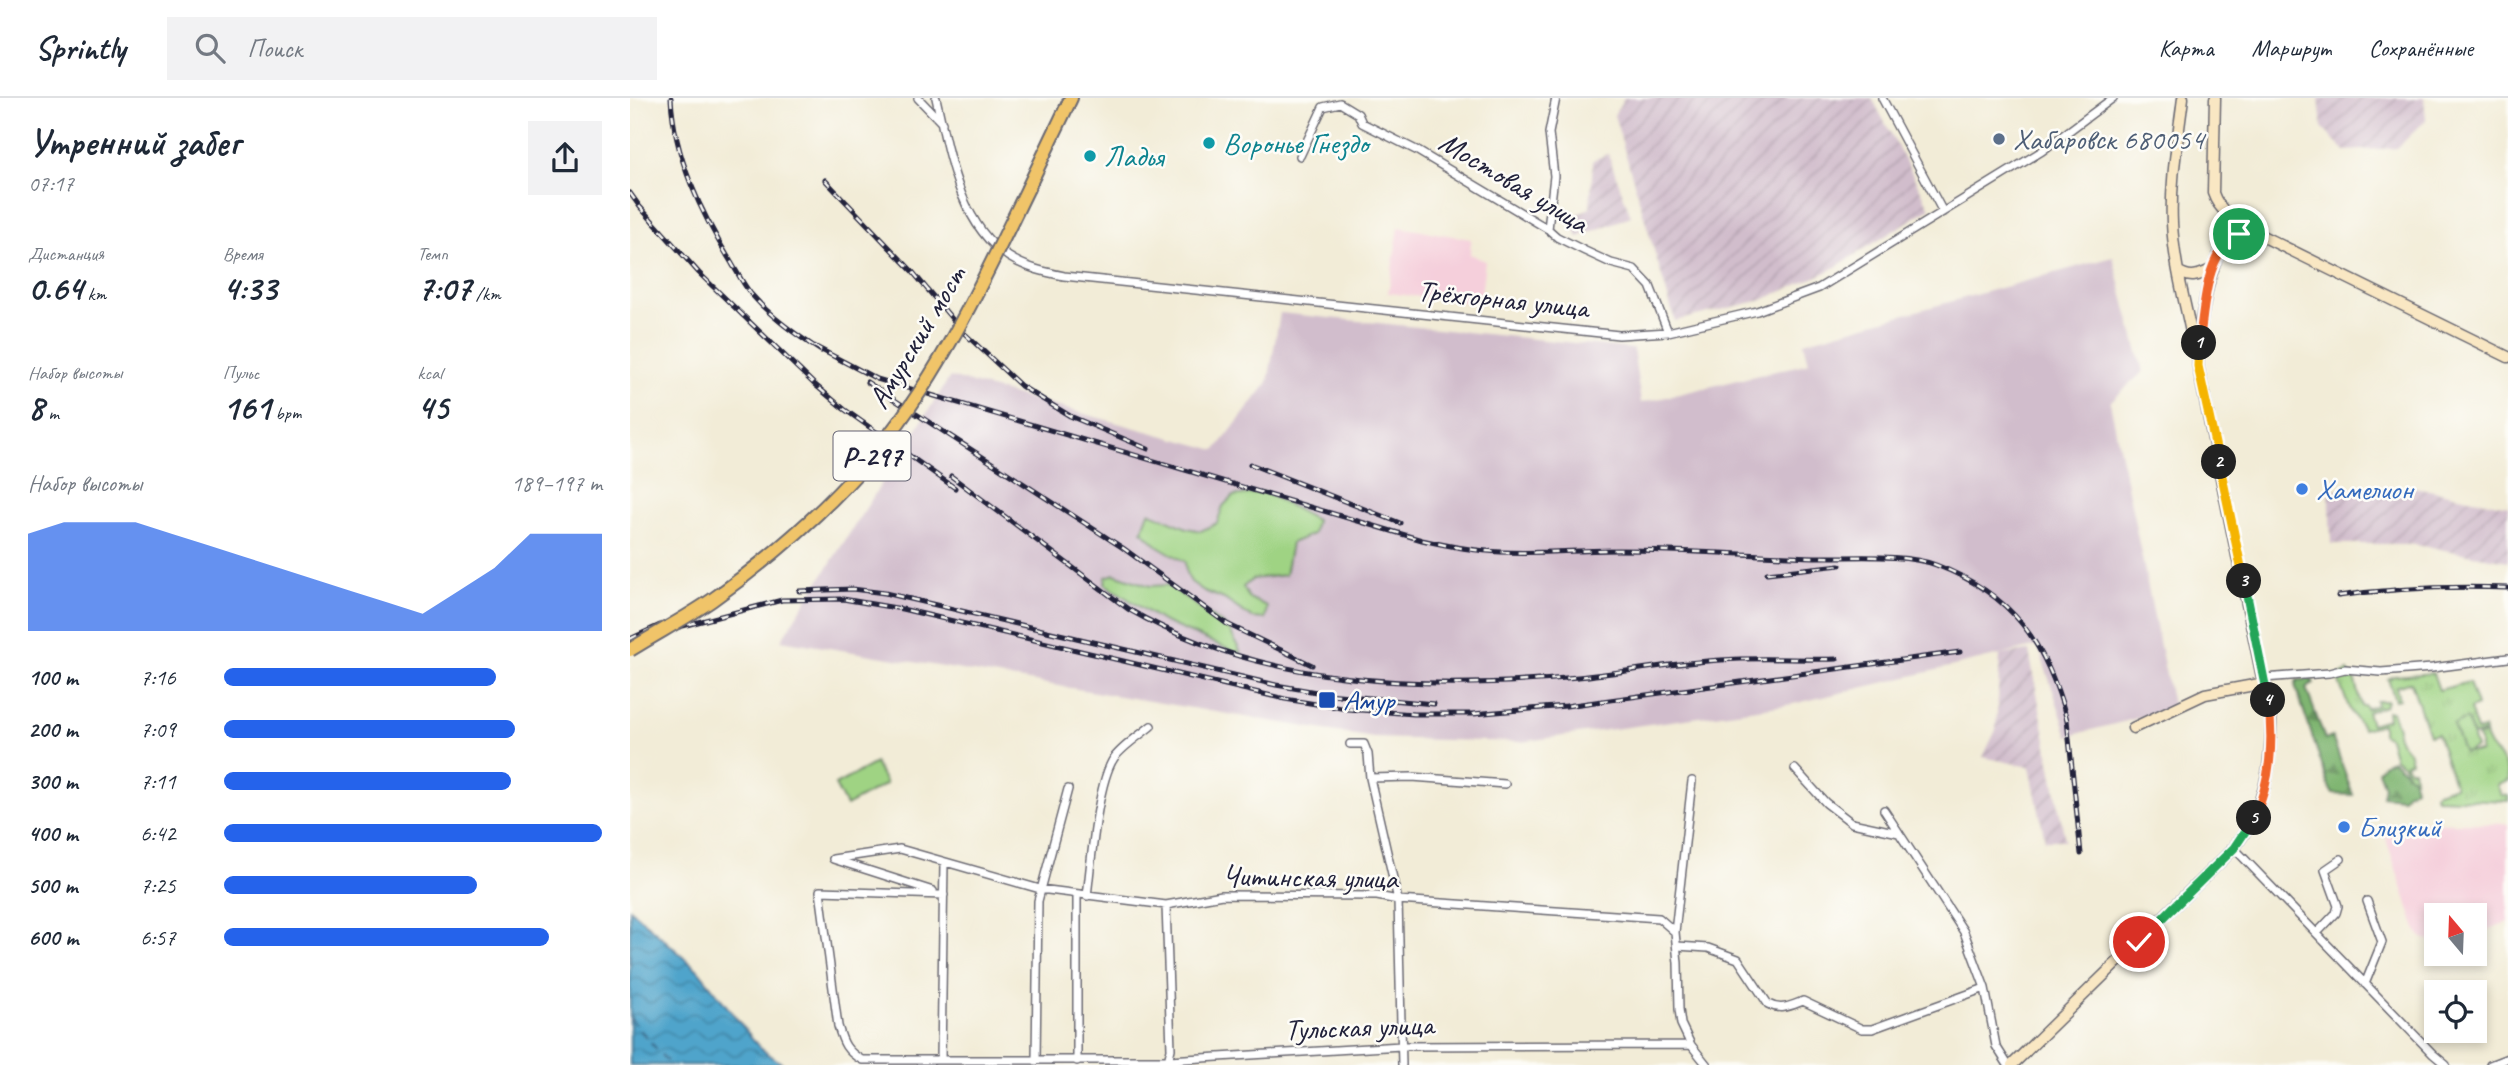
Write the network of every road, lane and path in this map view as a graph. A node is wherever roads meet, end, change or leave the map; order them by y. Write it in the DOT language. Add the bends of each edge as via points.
graph roads {
  1 [pos="918,98"];
  2 [pos="936,98"];
  3 [pos="1071,98"];
  4 [pos="1556,98"];
  5 [pos="1882,98"];
  6 [pos="2113,98"];
  7 [pos="2183,98"];
  8 [pos="2215,98"];
  9 [pos="942,124"];
  10 [pos="1300,156"];
  11 [pos="1943,212"];
  12 [pos="1548,229"];
  13 [pos="2258,234"];
  14 [pos="2213,269"];
  15 [pos="2178,271"];
  16 [pos="1668,332"];
  17 [pos="2508,357"];
  18 [pos="2198,366"];
  19 [pos="630,650"];
  20 [pos="2508,658"];
  21 [pos="2264,680"];
  22 [pos="1151,726"];
  23 [pos="2133,728"];
  24 [pos="1350,744"];
  25 [pos="1796,769"];
  26 [pos="1370,778"];
  27 [pos="1692,781"];
  28 [pos="1505,784"];
  29 [pos="1068,789"];
  30 [pos="1884,810"];
  31 [pos="1899,833"];
  32 [pos="2234,848"];
  33 [pos="2341,859"];
  34 [pos="944,863"];
  35 [pos="1040,889"];
  36 [pos="944,895"];
  37 [pos="1077,895"];
  38 [pos="1087,896"];
  39 [pos="1398,900"];
  40 [pos="2367,901"];
  41 [pos="1166,905"];
  42 [pos="1675,932"];
  43 [pos="2317,933"];
  44 [pos="1677,946"];
  45 [pos="2365,984"];
  46 [pos="1985,988"];
  47 [pos="1691,1045"];
  48 [pos="1401,1046"];
  49 [pos="2508,1058"];
  50 [pos="941,1060"];
  51 [pos="1036,1060"];
  52 [pos="1077,1061"];
  53 [pos="1168,1062"];
  54 [pos="1402,1065"];
  55 [pos="1707,1065"];
  56 [pos="2010,1065"];
  57 [pos="2446,1065"];
  58 [pos="2490,1065"];
  1 -- 9 [label="street"];
  2 -- 9 [label="street, Трёхгорная улица"];
  3 -- 19 [label="highway, Амурский мост / Р-297, bridge" via="966,314 869,461 799,532 756,567"];
  4 -- 12 [label="street" via="1549,133 1554,176"];
  5 -- 11 [label="street"];
  6 -- 11 [label="street, Трёхгорная улица" via="2042,151"];
  7 -- 15 [label="main road" via="2171,197"];
  8 -- 13 [label="main road" via="2213,193 2225,213"];
  9 -- 16 [label="street, Трёхгорная улица" via="967,205 979,228 1009,257 1033,269 1619,335"];
  10 -- 12 [label="street, Мостовая улица" via="1323,107 1340,103 1358,114 1362,123"];
  11 -- 16 [label="street, Трёхгорная улица" via="1819,288 1758,311"];
  12 -- 16 [label="street, Мостовая улица" via="1611,263 1634,269 1650,286"];
  13 -- 14 [label="main road" via="2239,234 2229,240"];
  13 -- 17 [label="main road"];
  14 -- 15 [label="main road" via="2198,276"];
  14 -- 18 [label="main road"];
  15 -- 18 [label="main road"];
  18 -- 21 [label="main road"];
  20 -- 21 [label="street" via="2381,672 2345,669"];
  21 -- 23 [label="main road" via="2205,694"];
  21 -- 32 [label="main road" via="2271,721 2266,781 2255,815"];
  22 -- 38 [label="street" via="1115,757 1108,769"];
  24 -- 26 [label="street" via="1364,744"];
  25 -- 31 [label="street" via="1826,803 1852,822"];
  26 -- 28 [label="street"];
  26 -- 39 [label="street"];
  27 -- 42 [label="street"];
  29 -- 35 [label="street"];
  30 -- 31 [label="street"];
  31 -- 46 [label="street" via="1964,932"];
  32 -- 43 [label="street"];
  32 -- 56 [label="main road"];
  33 -- 43 [label="street" via="2325,870 2338,906 2336,913"];
  34 -- 35 [label="street, Читинская улица"];
  34 -- 36 [label="street"];
  34 -- 36 [label="street, Читинская улица" via="900,849 833,859"];
  35 -- 37 [label="street, Читинская улица"];
  35 -- 51 [label="street"];
  36 -- 50 [label="street"];
  36 -- 50 [label="street, Тульская улица" via="820,891 843,1045 862,1060"];
  37 -- 38 [label="street, Читинская улица"];
  37 -- 52 [label="street"];
  38 -- 41 [label="street, Читинская улица"];
  39 -- 41 [label="street, Читинская улица" via="1222,895"];
  39 -- 42 [label="street, Читинская улица" via="1659,918"];
  39 -- 48 [label="street"];
  40 -- 45 [label="street" via="2382,942"];
  41 -- 53 [label="street"];
  42 -- 44 [label="street"];
  43 -- 45 [label="street"];
  44 -- 46 [label="street" via="1708,948 1738,959 1774,1007 1803,1001 1862,1029"];
  44 -- 47 [label="street" via="1681,1024"];
  45 -- 57 [label="street"];
  46 -- 56 [label="street" via="1996,1046"];
  47 -- 48 [label="street, Тульская улица"];
  47 -- 55 [label="street"];
  48 -- 53 [label="street, Тульская улица"];
  48 -- 54 [label="street"];
  49 -- 58 [label="street"];
  50 -- 51 [label="street, Тульская улица"];
  51 -- 52 [label="street, Тульская улица"];
  52 -- 53 [label="street, Тульская улица"];
}
